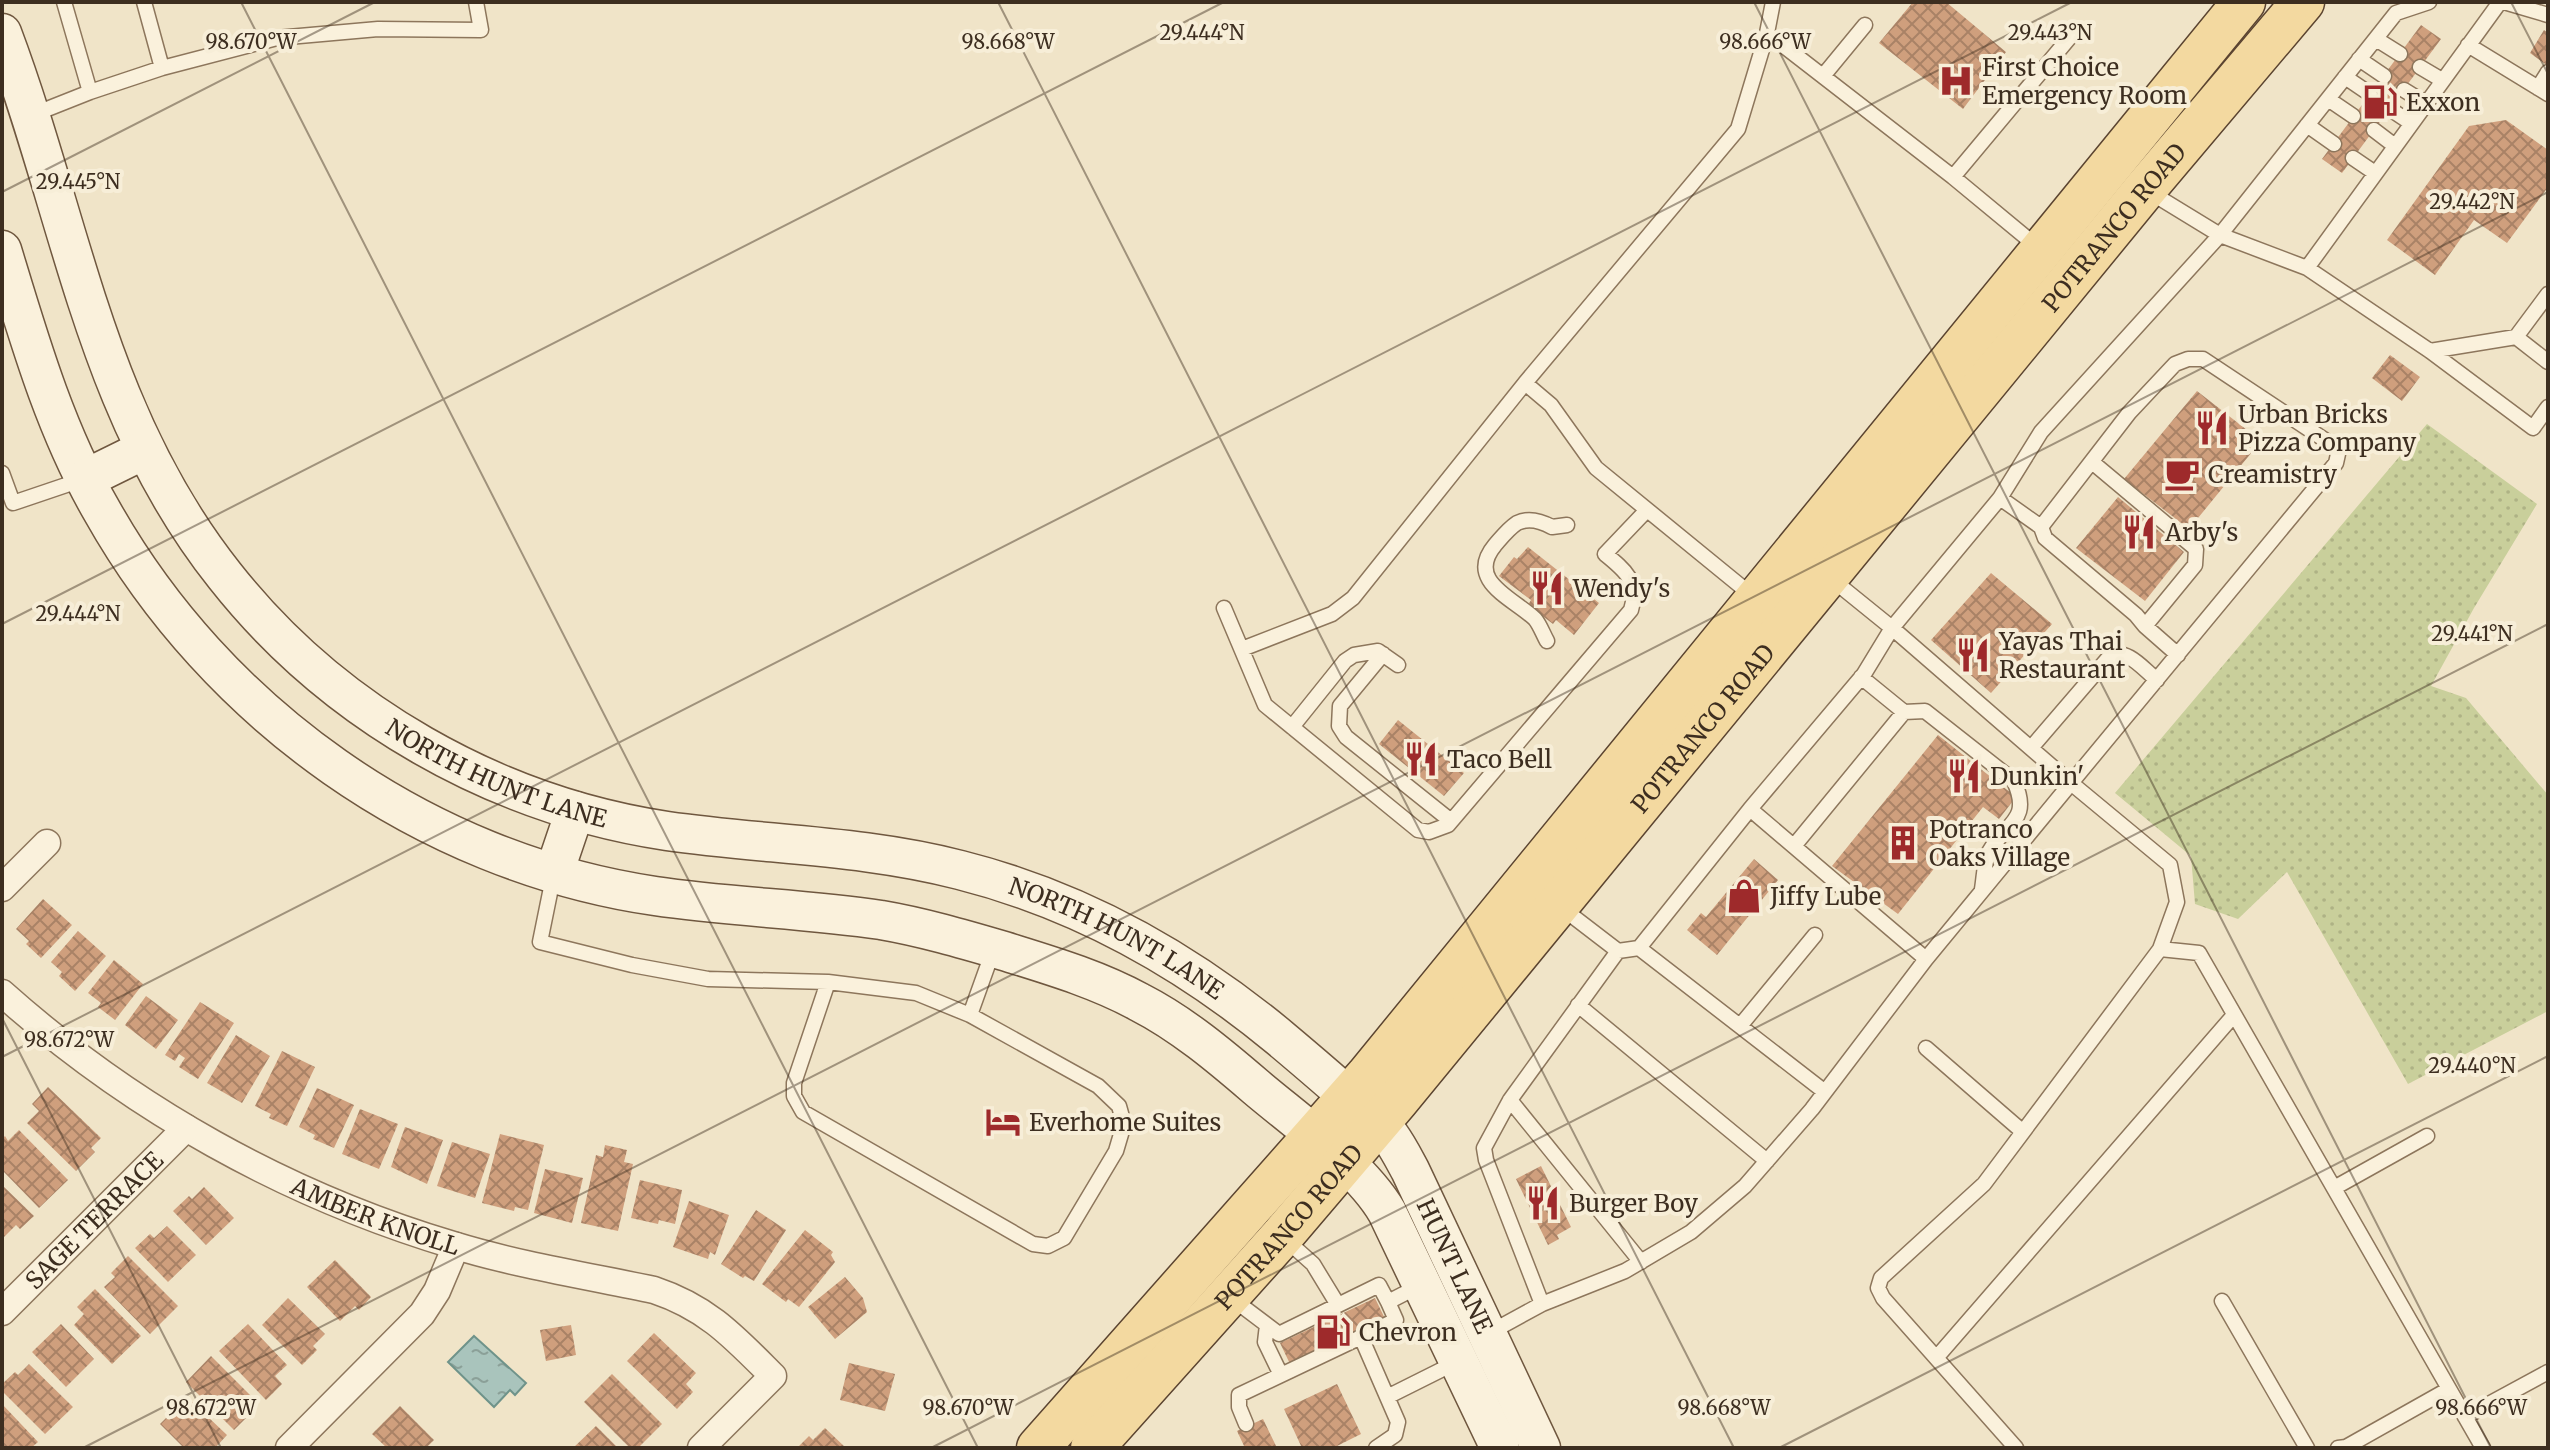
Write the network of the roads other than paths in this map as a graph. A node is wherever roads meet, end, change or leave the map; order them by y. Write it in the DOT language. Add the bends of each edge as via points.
graph roads {
  1 [pos="64,2"];
  2 [pos="144,2"];
  3 [pos="476,2"];
  4 [pos="1773,2"];
  5 [pos="2244,2"];
  6 [pos="2303,2"];
  7 [pos="2429,2"];
  8 [pos="2502,2"];
  9 [pos="2548,15"];
  10 [pos="1865,25"];
  11 [pos="2075,31"];
  12 [pos="2,33"];
  13 [pos="1767,33"];
  14 [pos="2376,39"];
  15 [pos="2468,45"];
  16 [pos="2400,54"];
  17 [pos="2359,59"];
  18 [pos="2420,67"];
  19 [pos="162,68"];
  20 [pos="2548,72"];
  21 [pos="1823,76"];
  22 [pos="2384,76"];
  23 [pos="2345,77"];
  24 [pos="2442,80"];
  25 [pos="2404,90"];
  26 [pos="2543,91"];
  27 [pos="90,92"];
  28 [pos="2370,94"];
  29 [pos="2328,99"];
  30 [pos="2425,103"];
  31 [pos="2390,109"];
  32 [pos="16,112"];
  33 [pos="2353,116"];
  34 [pos="2411,123"];
  35 [pos="2307,125"];
  36 [pos="2374,130"];
  37 [pos="2334,144"];
  38 [pos="2395,146"];
  39 [pos="2353,158"];
  40 [pos="2375,173"];
  41 [pos="1953,177"];
  42 [pos="2145,189"];
  43 [pos="2220,235"];
  44 [pos="2,250"];
  45 [pos="2042,251"];
  46 [pos="2307,268"];
  47 [pos="2548,294"];
  48 [pos="2516,337"];
  49 [pos="2430,351"];
  50 [pos="2548,362"];
  51 [pos="1943,372"];
  52 [pos="1525,383"];
  53 [pos="2548,407"];
  54 [pos="144,450"];
  55 [pos="2092,462"];
  56 [pos="2,473"];
  57 [pos="85,479"];
  58 [pos="2000,498"];
  59 [pos="1646,511"];
  60 [pos="1567,525"];
  61 [pos="2041,527"];
  62 [pos="1828,577"];
  63 [pos="1758,600"];
  64 [pos="1224,608"];
  65 [pos="2145,626"];
  66 [pos="1892,628"];
  67 [pos="1547,641"];
  68 [pos="1242,649"];
  69 [pos="1383,654"];
  70 [pos="2178,655"];
  71 [pos="1398,665"];
  72 [pos="1861,677"];
  73 [pos="2157,680"];
  74 [pos="1904,712"];
  75 [pos="1292,727"];
  76 [pos="2031,748"];
  77 [pos="2071,783"];
  78 [pos="1638,809"];
  79 [pos="1750,809"];
  80 [pos="575,811"];
  81 [pos="1451,821"];
  82 [pos="47,843"];
  83 [pos="1794,846"];
  84 [pos="554,873"];
  85 [pos="2,888"];
  86 [pos="1981,893"];
  87 [pos="1558,905"];
  88 [pos="1815,935"];
  89 [pos="994,948"];
  90 [pos="1639,948"];
  91 [pos="2160,949"];
  92 [pos="1618,951"];
  93 [pos="1926,959"];
  94 [pos="828,982"];
  95 [pos="2,993"];
  96 [pos="1578,1005"];
  97 [pos="970,1015"];
  98 [pos="2234,1015"];
  99 [pos="1740,1026"];
  100 [pos="1926,1048"];
  101 [pos="1825,1092"];
  102 [pos="1510,1100"];
  103 [pos="1363,1110"];
  104 [pos="186,1128"];
  105 [pos="2023,1132"];
  106 [pos="2427,1136"];
  107 [pos="1329,1150"];
  108 [pos="1767,1161"];
  109 [pos="2334,1188"];
  110 [pos="1282,1236"];
  111 [pos="456,1246"];
  112 [pos="1641,1262"];
  113 [pos="1422,1285"];
  114 [pos="1228,1296"];
  115 [pos="2222,1301"];
  116 [pos="1388,1302"];
  117 [pos="1542,1304"];
  118 [pos="1338,1305"];
  119 [pos="2,1312"];
  120 [pos="1267,1325"];
  121 [pos="1488,1334"];
  122 [pos="1361,1337"];
  123 [pos="1937,1357"];
  124 [pos="1459,1362"];
  125 [pos="2548,1372"];
  126 [pos="1281,1375"];
  127 [pos="2449,1389"];
  128 [pos="1389,1396"];
  129 [pos="1076,1404"];
  130 [pos="2465,1417"];
  131 [pos="1246,1424"];
  132 [pos="1493,1434"];
  133 [pos="1106,1442"];
  134 [pos="1041,1446"];
  135 [pos="289,1448"];
  136 [pos="701,1448"];
  137 [pos="1376,1448"];
  138 [pos="1523,1448"];
  139 [pos="1541,1448"];
  140 [pos="2016,1448"];
  141 [pos="2307,1448"];
  142 [pos="2338,1448"];
  143 [pos="2483,1448"];
  1 -- 27 [label="lane"];
  2 -- 19 [label="lane"];
  3 -- 19 [label="lane" via="481,30 378,29 277,38"];
  4 -- 13 [label="lane"];
  5 -- 45 [label="main road, POTRANCO ROAD"];
  6 -- 42 [label="main road, POTRANCO ROAD"];
  7 -- 14 [label="lane" via="2396,13"];
  8 -- 9 [label="lane"];
  8 -- 15 [label="lane"];
  10 -- 21 [label="lane"];
  11 -- 41 [label="lane"];
  12 -- 32 [label="main road, NORTH HUNT LANE"];
  13 -- 21 [label="lane"];
  13 -- 52 [label="lane" via="1738,129"];
  14 -- 16 [label="lane"];
  14 -- 17 [label="lane"];
  15 -- 24 [label="lane"];
  15 -- 26 [label="lane"];
  17 -- 22 [label="lane"];
  17 -- 23 [label="lane"];
  18 -- 24 [label="lane"];
  19 -- 27 [label="lane"];
  20 -- 26 [label="lane"];
  21 -- 41 [label="lane"];
  23 -- 28 [label="lane"];
  23 -- 29 [label="lane"];
  24 -- 30 [label="lane"];
  25 -- 30 [label="lane"];
  27 -- 32 [label="lane"];
  29 -- 33 [label="lane"];
  29 -- 35 [label="lane"];
  30 -- 34 [label="lane"];
  31 -- 34 [label="lane"];
  32 -- 54 [label="main road, NORTH HUNT LANE" via="105,359"];
  34 -- 38 [label="lane"];
  35 -- 37 [label="lane"];
  35 -- 43 [label="lane"];
  36 -- 38 [label="lane"];
  38 -- 40 [label="lane"];
  39 -- 40 [label="lane"];
  40 -- 46 [label="lane"];
  41 -- 45 [label="lane"];
  42 -- 43 [label="lane"];
  42 -- 62 [label="main road, POTRANCO ROAD"];
  43 -- 46 [label="lane"];
  43 -- 58 [label="lane" via="2041,432"];
  44 -- 57 [label="main road, NORTH HUNT LANE" via="43,382"];
  45 -- 51 [label="main road, POTRANCO ROAD"];
  46 -- 49 [label="lane"];
  47 -- 48 [label="lane"];
  48 -- 49 [label="lane"];
  48 -- 50 [label="lane"];
  49 -- 53 [label="lane" via="2533,428"];
  51 -- 62 [label="main road" via="1942,394 1925,426 1826,551 1823,565"];
  51 -- 63 [label="main road, POTRANCO ROAD"];
  52 -- 59 [label="lane" via="1551,405 1596,468"];
  52 -- 68 [label="lane" via="1353,598 1332,614"];
  54 -- 57 [label="main road"];
  54 -- 80 [label="main road, NORTH HUNT LANE" via="224,576 309,665 375,717 429,749 491,780"];
  55 -- 61 [label="lane"];
  55 -- 65 [label="lane" via="2196,549 2195,565"];
  55 -- 70 [label="lane" via="2129,413 2175,364 2188,359 2203,359 2334,446 2338,454 2336,463"];
  56 -- 57 [label="lane" via="13,503"];
  57 -- 84 [label="main road, NORTH HUNT LANE" via="152,590 262,711 340,771 400,808 455,836"];
  58 -- 61 [label="lane"];
  58 -- 66 [label="lane"];
  59 -- 63 [label="lane"];
  59 -- 81 [label="lane" via="1605,554 1632,580 1631,610"];
  60 -- 67 [label="lane" via="1522,521 1507,530 1486,560 1493,586 1537,621"];
  61 -- 65 [label="lane" via="2045,538"];
  62 -- 66 [label="lane"];
  62 -- 78 [label="main road, POTRANCO ROAD"];
  63 -- 78 [label="main road" via="1766,617 1651,764"];
  63 -- 103 [label="main road, POTRANCO ROAD"];
  64 -- 68 [label="lane"];
  65 -- 70 [label="lane"];
  66 -- 72 [label="lane"];
  66 -- 76 [label="lane"];
  68 -- 75 [label="lane" via="1265,705"];
  69 -- 71 [label="lane"];
  69 -- 75 [label="lane" via="1365,652 1345,661"];
  69 -- 81 [label="lane" via="1340,706 1339,726"];
  70 -- 73 [label="lane"];
  72 -- 74 [label="lane"];
  72 -- 79 [label="lane"];
  73 -- 76 [label="lane" via="2126,654 2110,656"];
  73 -- 77 [label="lane"];
  74 -- 83 [label="lane"];
  74 -- 86 [label="lane" via="1925,711 2014,781 2022,798 2018,817 1988,854"];
  75 -- 81 [label="lane" via="1418,830 1440,829"];
  76 -- 77 [label="lane"];
  77 -- 86 [label="lane"];
  77 -- 91 [label="lane" via="2170,865 2177,902"];
  78 -- 87 [label="main road, POTRANCO ROAD"];
  79 -- 83 [label="lane"];
  79 -- 90 [label="lane"];
  80 -- 84 [label="main road"];
  80 -- 103 [label="main road, NORTH HUNT LANE" via="664,830 882,854 1027,890 1121,930 1191,971 1256,1018"];
  82 -- 85 [label="street"];
  83 -- 93 [label="lane"];
  84 -- 89 [label="main road, NORTH HUNT LANE" via="655,896 884,921"];
  84 -- 94 [label="lane" via="540,942 708,979"];
  86 -- 93 [label="lane"];
  87 -- 92 [label="lane"];
  87 -- 103 [label="main road, POTRANCO ROAD"];
  88 -- 99 [label="lane"];
  89 -- 97 [label="lane"];
  89 -- 107 [label="main road, NORTH HUNT LANE" via="1139,1002 1202,1043"];
  90 -- 92 [label="lane"];
  90 -- 99 [label="lane"];
  91 -- 98 [label="lane" via="2199,953"];
  91 -- 105 [label="lane"];
  92 -- 96 [label="lane"];
  93 -- 101 [label="lane"];
  94 -- 97 [label="lane" via="916,993"];
  94 -- 97 [label="lane" via="794,1083 803,1112 1033,1244 1048,1246 1064,1238 1116,1151 1124,1124 1119,1106 1098,1086"];
  95 -- 104 [label="street, AMBER KNOLL" via="46,1032"];
  96 -- 102 [label="lane"];
  96 -- 108 [label="lane"];
  98 -- 109 [label="lane"];
  98 -- 123 [label="lane"];
  99 -- 101 [label="lane"];
  100 -- 105 [label="lane"];
  101 -- 108 [label="lane"];
  102 -- 112 [label="lane"];
  102 -- 117 [label="lane" via="1484,1148"];
  103 -- 107 [label="main road, POTRANCO ROAD"];
  103 -- 121 [label="main road, HUNT LANE" via="1391,1137 1410,1170"];
  104 -- 111 [label="street, AMBER KNOLL" via="313,1196"];
  104 -- 119 [label="street, SAGE TERRACE"];
  105 -- 123 [label="lane" via="1984,1184 1881,1278 1883,1298"];
  106 -- 109 [label="lane"];
  107 -- 110 [label="main road, POTRANCO ROAD"];
  107 -- 113 [label="main road, HUNT LANE" via="1380,1199"];
  107 -- 129 [label="main road, POTRANCO ROAD"];
  108 -- 112 [label="lane" via="1691,1232"];
  109 -- 127 [label="lane"];
  110 -- 114 [label="main road, POTRANCO ROAD"];
  110 -- 118 [label="lane" via="1313,1264"];
  111 -- 135 [label="street" via="422,1314"];
  111 -- 136 [label="street, AMBER KNOLL" via="654,1290 682,1299 725,1329 773,1376"];
  112 -- 117 [label="lane"];
  113 -- 116 [label="lane"];
  113 -- 124 [label="main road, HUNT LANE"];
  114 -- 120 [label="lane"];
  114 -- 133 [label="main road, POTRANCO ROAD"];
  115 -- 141 [label="lane"];
  116 -- 118 [label="lane" via="1379,1285"];
  116 -- 122 [label="lane" via="1396,1320"];
  117 -- 121 [label="lane"];
  118 -- 120 [label="lane" via="1279,1334"];
  120 -- 126 [label="lane" via="1265,1342"];
  121 -- 139 [label="main road, HUNT LANE"];
  122 -- 126 [label="lane"];
  122 -- 128 [label="lane"];
  123 -- 140 [label="lane"];
  124 -- 128 [label="lane"];
  124 -- 132 [label="main road, HUNT LANE"];
  125 -- 130 [label="lane"];
  126 -- 131 [label="lane" via="1239,1395"];
  127 -- 130 [label="lane"];
  127 -- 142 [label="lane"];
  128 -- 137 [label="lane" via="1398,1429"];
  129 -- 133 [label="main road"];
  129 -- 134 [label="main road, POTRANCO ROAD"];
  130 -- 143 [label="lane"];
  132 -- 138 [label="main road" via="1507,1419"];
}
